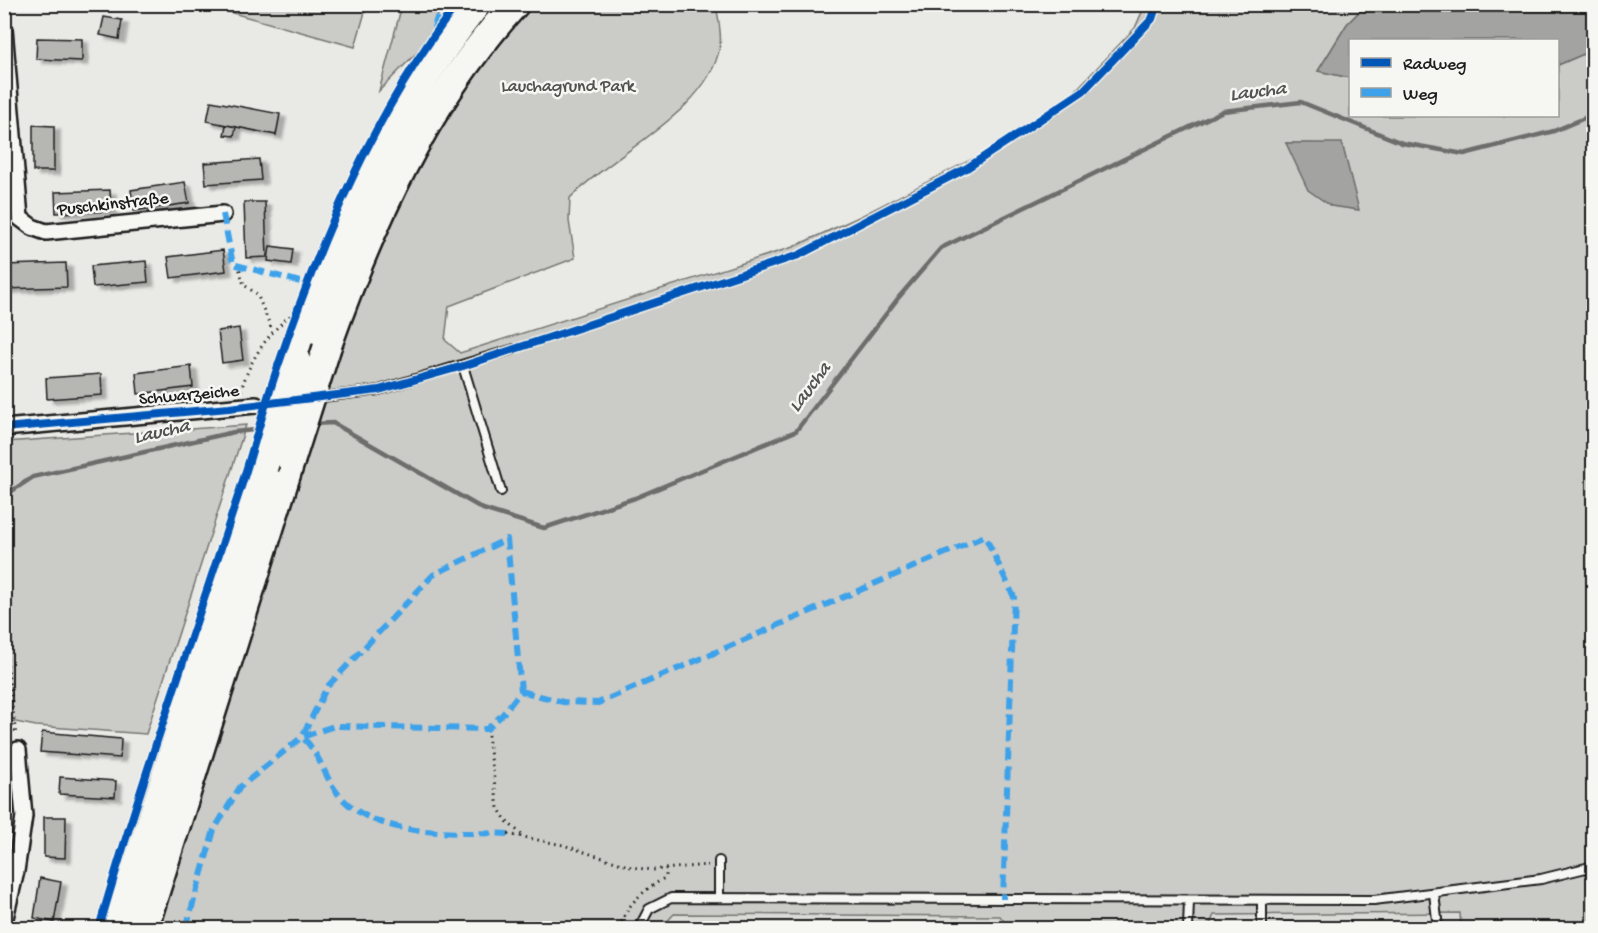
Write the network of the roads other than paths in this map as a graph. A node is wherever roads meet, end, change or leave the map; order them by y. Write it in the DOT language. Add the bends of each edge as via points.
graph roads {
  1 [pos="477,4"];
  2 [pos="515,4"];
  3 [pos="4,29"];
  4 [pos="223,214"];
  5 [pos="514,349"];
  6 [pos="463,366"];
  7 [pos="256,405"];
  8 [pos="4,428"];
  9 [pos="501,491"];
  10 [pos="18,750"];
  11 [pos="719,862"];
  12 [pos="1593,866"];
  13 [pos="1434,892"];
  14 [pos="719,898"];
  15 [pos="1189,900"];
  16 [pos="1262,900"];
  17 [pos="4,922"];
  18 [pos="117,928"];
  19 [pos="144,928"];
  20 [pos="639,928"];
  21 [pos="1188,928"];
  22 [pos="1262,928"];
  23 [pos="1438,928"];
  1 -- 18 [label="highway, bridge" via="428,69 368,175 342,234 297,362"];
  2 -- 19 [label="highway, bridge" via="464,68 408,155 365,249 327,347"];
  3 -- 4 [label="street, Puschkinstraße" via="20,218 46,232"];
  5 -- 6 [label="lane, Schwarzeiche"];
  6 -- 7 [label="lane, Schwarzeiche" via="379,390"];
  6 -- 9 [label="lane"];
  7 -- 8 [label="street, Schwarzeiche"];
  10 -- 17 [label="street" via="24,816"];
  11 -- 14 [label="lane"];
  12 -- 13 [label="lane" via="1541,879"];
  13 -- 16 [label="lane" via="1374,900"];
  13 -- 23 [label="lane"];
  14 -- 15 [label="lane"];
  14 -- 20 [label="lane" via="671,898 649,909"];
  15 -- 16 [label="lane"];
  15 -- 21 [label="lane"];
  16 -- 22 [label="lane"];
}
